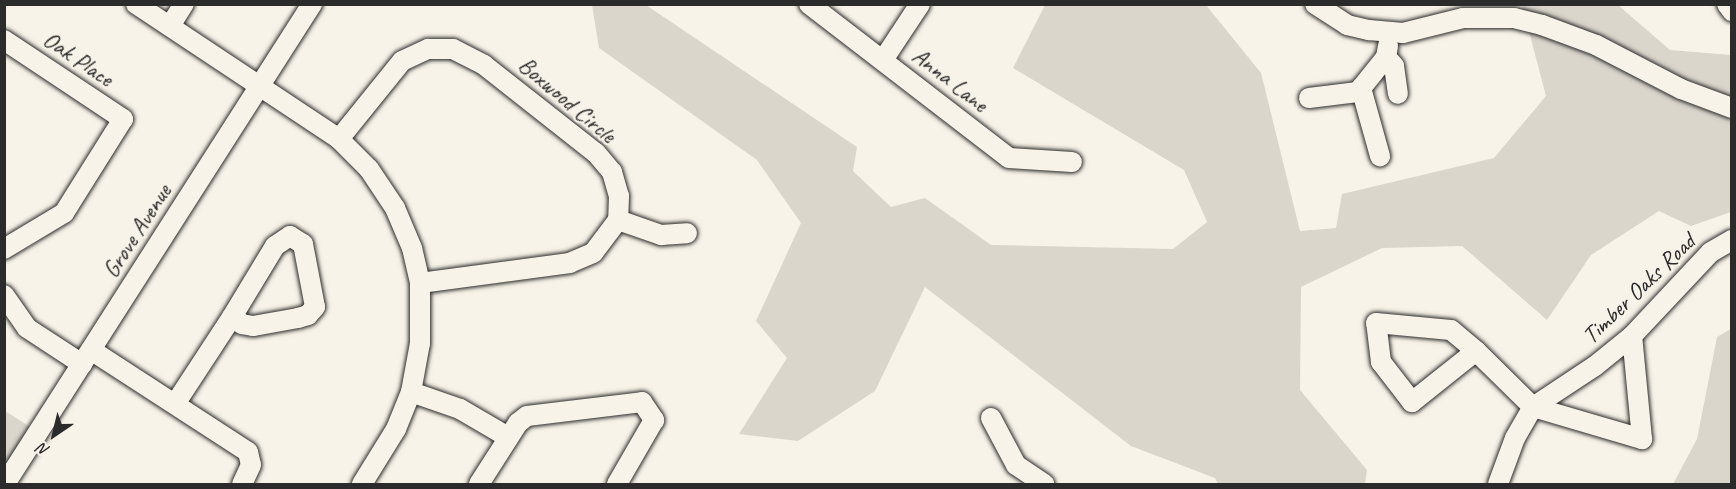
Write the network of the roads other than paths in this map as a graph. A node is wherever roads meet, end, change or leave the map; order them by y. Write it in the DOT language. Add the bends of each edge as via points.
graph roads {
  1 [pos="136,4"];
  2 [pos="184,4"];
  3 [pos="312,4"];
  4 [pos="809,4"];
  5 [pos="920,4"];
  6 [pos="1315,4"];
  7 [pos="1727,4"];
  8 [pos="1731,10"];
  9 [pos="170,26"];
  10 [pos="1390,32"];
  11 [pos="4,40"];
  12 [pos="1386,57"];
  13 [pos="883,60"];
  14 [pos="260,86"];
  15 [pos="1361,88"];
  16 [pos="1398,94"];
  17 [pos="1309,98"];
  18 [pos="1731,108"];
  19 [pos="339,139"];
  20 [pos="1380,156"];
  21 [pos="1072,162"];
  22 [pos="618,220"];
  23 [pos="687,233"];
  24 [pos="1731,240"];
  25 [pos="4,249"];
  26 [pos="420,283"];
  27 [pos="4,295"];
  28 [pos="232,317"];
  29 [pos="1632,336"];
  30 [pos="1476,351"];
  31 [pos="86,357"];
  32 [pos="411,392"];
  33 [pos="175,404"];
  34 [pos="1533,407"];
  35 [pos="991,418"];
  36 [pos="508,437"];
  37 [pos="5,484"];
  38 [pos="242,484"];
  39 [pos="362,484"];
  40 [pos="479,484"];
  41 [pos="617,484"];
  42 [pos="1044,484"];
  43 [pos="1498,484"];
  1 -- 9 [label="street"];
  2 -- 9 [label="street"];
  3 -- 14 [label="street, Grove Avenue"];
  4 -- 13 [label="street, Anna Lane"];
  5 -- 13 [label="street"];
  6 -- 10 [label="street" via="1347,25"];
  7 -- 8 [label="street"];
  9 -- 14 [label="street"];
  10 -- 12 [label="street"];
  10 -- 18 [label="street" via="1403,33 1463,18 1514,18 1596,45 1681,89"];
  11 -- 25 [label="street, Oak Place" via="123,119 64,213"];
  12 -- 15 [label="street"];
  12 -- 16 [label="street" via="1394,66"];
  13 -- 21 [label="street, Anna Lane" via="1009,158"];
  14 -- 19 [label="street"];
  14 -- 31 [label="street, Grove Avenue"];
  15 -- 17 [label="street" via="1358,92"];
  15 -- 20 [label="street"];
  19 -- 22 [label="street, Boxwood Circle" via="402,61 428,49 453,49 484,65 596,153 616,183"];
  19 -- 26 [label="street" via="369,169 394,208 412,248"];
  22 -- 23 [label="street" via="661,236"];
  22 -- 26 [label="street" via="593,253 570,263"];
  24 -- 29 [label="street, Timber Oaks Road" via="1711,252"];
  26 -- 32 [label="street" via="423,319"];
  27 -- 31 [label="street" via="27,328"];
  28 -- 28 [label="street" via="281,239 290,236 303,244 316,299 308,315 253,326"];
  28 -- 33 [label="street"];
  29 -- 34 [label="street, Timber Oaks Road"];
  29 -- 34 [label="street" via="1642,439"];
  30 -- 30 [label="street" via="1451,330 1376,323 1381,362 1412,402"];
  30 -- 34 [label="street"];
  31 -- 33 [label="street"];
  31 -- 37 [label="street, Grove Avenue"];
  32 -- 36 [label="street" via="460,409"];
  32 -- 39 [label="street" via="396,429"];
  33 -- 38 [label="street" via="249,452 251,465"];
  34 -- 43 [label="street, Timber Oaks Road" via="1515,438"];
  35 -- 42 [label="street" via="1016,465"];
  36 -- 40 [label="street"];
  36 -- 41 [label="street" via="527,416 642,402 654,420"];
}
